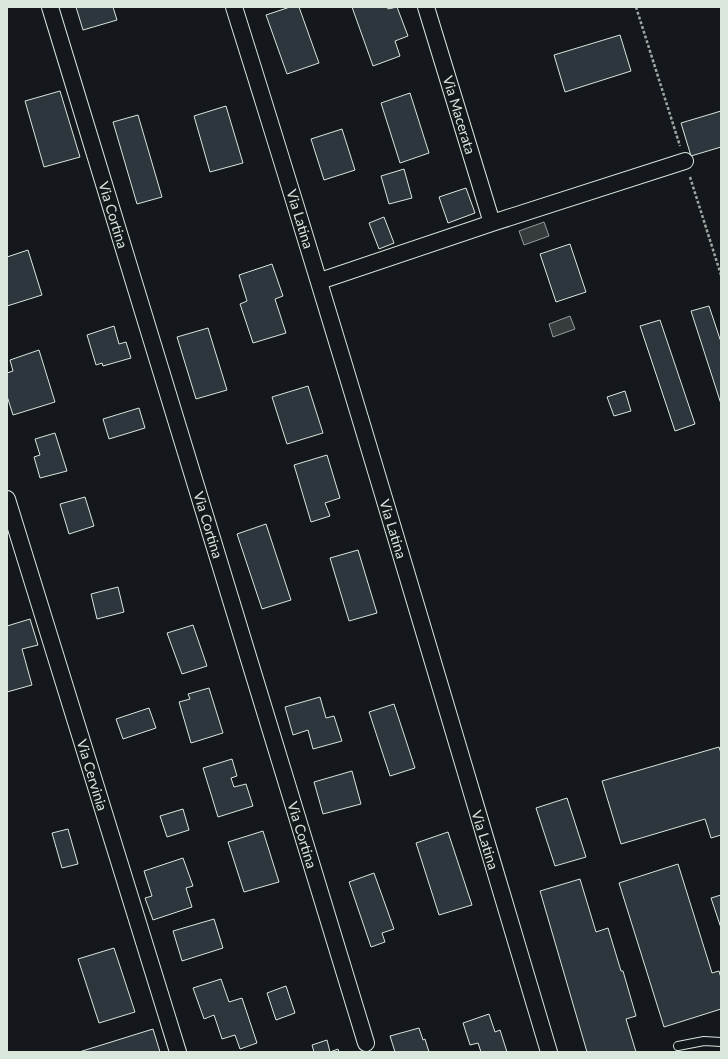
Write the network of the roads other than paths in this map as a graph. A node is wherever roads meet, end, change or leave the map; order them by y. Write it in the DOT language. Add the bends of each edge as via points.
graph roads {
  1 [pos="50,7"];
  2 [pos="234,7"];
  3 [pos="426,7"];
  4 [pos="685,161"];
  5 [pos="492,223"];
  6 [pos="320,281"];
  7 [pos="7,499"];
  8 [pos="721,1042"];
  9 [pos="366,1043"];
  10 [pos="678,1046"];
  11 [pos="178,1052"];
  12 [pos="549,1052"];
  1 -- 9 [label="street, Via Cortina"];
  2 -- 6 [label="street, Via Latina"];
  3 -- 5 [label="street, Via Macerata"];
  4 -- 5 [label="street"];
  5 -- 6 [label="street"];
  6 -- 12 [label="street, Via Latina"];
  7 -- 11 [label="street, Via Cervinia"];
  8 -- 10 [label="lane" via="704,1041"];
}
